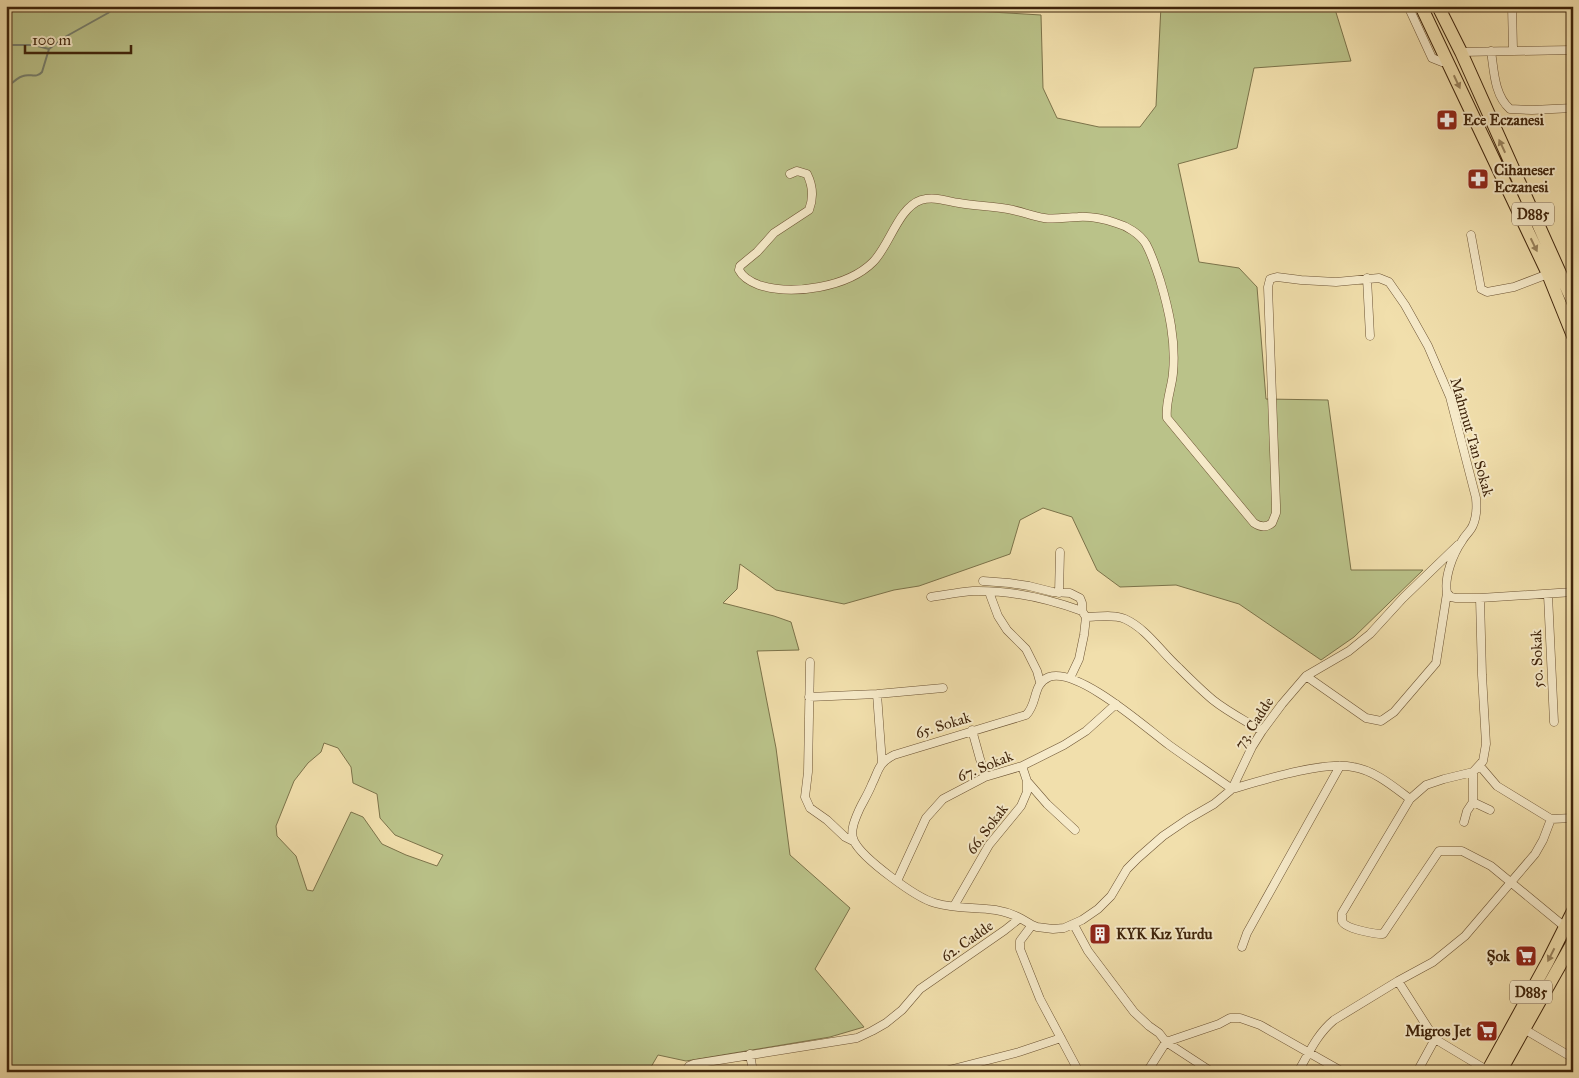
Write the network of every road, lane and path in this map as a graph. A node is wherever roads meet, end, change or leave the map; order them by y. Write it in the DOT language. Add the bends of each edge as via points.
graph roads {
  1 [pos="1408,6"];
  2 [pos="1421,6"];
  3 [pos="1438,6"];
  4 [pos="1512,6"];
  5 [pos="1513,50"];
  6 [pos="1573,50"];
  7 [pos="1491,51"];
  8 [pos="1460,52"];
  9 [pos="1448,62"];
  10 [pos="1573,108"];
  11 [pos="790,174"];
  12 [pos="1470,235"];
  13 [pos="1548,274"];
  14 [pos="1367,278"];
  15 [pos="1573,302"];
  16 [pos="1370,336"];
  17 [pos="1573,336"];
  18 [pos="1461,542"];
  19 [pos="1060,552"];
  20 [pos="983,581"];
  21 [pos="989,592"];
  22 [pos="1060,592"];
  23 [pos="1573,592"];
  24 [pos="1447,593"];
  25 [pos="1548,594"];
  26 [pos="931,597"];
  27 [pos="1480,598"];
  28 [pos="1084,614"];
  29 [pos="810,662"];
  30 [pos="1306,676"];
  31 [pos="1070,678"];
  32 [pos="1040,682"];
  33 [pos="942,688"];
  34 [pos="877,694"];
  35 [pos="809,697"];
  36 [pos="1116,704"];
  37 [pos="1554,722"];
  38 [pos="972,730"];
  39 [pos="1262,731"];
  40 [pos="882,763"];
  41 [pos="1022,766"];
  42 [pos="1340,766"];
  43 [pos="1480,766"];
  44 [pos="1473,772"];
  45 [pos="985,778"];
  46 [pos="1027,781"];
  47 [pos="1232,789"];
  48 [pos="1410,799"];
  49 [pos="1473,802"];
  50 [pos="1490,810"];
  51 [pos="1573,818"];
  52 [pos="1551,819"];
  53 [pos="1464,822"];
  54 [pos="1075,830"];
  55 [pos="853,841"];
  56 [pos="897,881"];
  57 [pos="1511,883"];
  58 [pos="954,906"];
  59 [pos="1573,911"];
  60 [pos="1020,918"];
  61 [pos="1032,925"];
  62 [pos="1074,925"];
  63 [pos="1565,927"];
  64 [pos="1573,942"];
  65 [pos="1242,947"];
  66 [pos="1398,981"];
  67 [pos="1524,1029"];
  68 [pos="1061,1038"];
  69 [pos="1435,1039"];
  70 [pos="1166,1042"];
  71 [pos="1309,1052"];
  72 [pos="750,1054"];
  73 [pos="1573,1058"];
  74 [pos="945,1071"];
  75 [pos="1491,1071"];
  76 [pos="684,1072"];
  77 [pos="753,1072"];
  78 [pos="1079,1072"];
  79 [pos="1147,1072"];
  80 [pos="1212,1072"];
  81 [pos="1298,1072"];
  82 [pos="1343,1072"];
  83 [pos="1416,1072"];
  1 -- 9 [label="street" via="1432,58"];
  2 -- 9 [label="main road, D885"];
  3 -- 8 [label="main road, D885"];
  4 -- 5 [label="street"];
  5 -- 6 [label="street"];
  5 -- 7 [label="street"];
  7 -- 8 [label="street"];
  7 -- 10 [label="street" via="1497,86 1502,101 1510,109"];
  15 -- 8 [label="main road, D885, one-way"];
  9 -- 13 [label="main road, D885, one-way"];
  11 -- 14 [label="street" via="797,171 807,174 813,195 809,210 774,233 739,270 751,282 772,289 817,287 863,271 880,254 903,214 911,206 927,199 1004,208 1046,218 1086,217 1130,229 1150,252 1168,312 1174,361 1167,418 1254,523 1261,527 1272,523 1276,513 1268,282 1273,277 1336,282"];
  12 -- 13 [label="street" via="1483,291 1514,287"];
  13 -- 17 [label="main road, D885"];
  14 -- 16 [label="street"];
  14 -- 18 [label="street, Mahmut Tan Sokak" via="1389,282 1428,346 1450,397 1476,498 1477,512 1473,525"];
  18 -- 24 [label="street, Mahmut Tan Sokak" via="1448,573"];
  18 -- 30 [label="street, Mahmut Tan Sokak" via="1362,641"];
  19 -- 22 [label="street"];
  20 -- 22 [label="street"];
  21 -- 26 [label="street"];
  21 -- 28 [label="street" via="1036,596"];
  21 -- 32 [label="street" via="1007,630 1026,649"];
  22 -- 28 [label="street" via="1080,598"];
  23 -- 25 [label="street"];
  24 -- 27 [label="street" via="1456,598"];
  24 -- 30 [label="street, Mahmut Tan Sokak" via="1436,663 1394,712 1381,722 1366,718"];
  25 -- 27 [label="street"];
  25 -- 37 [label="street, 50. Sokak"];
  27 -- 43 [label="street" via="1486,744"];
  28 -- 31 [label="street" via="1079,659"];
  28 -- 39 [label="street" via="1123,618 1130,622 1152,639 1213,700"];
  29 -- 35 [label="street"];
  30 -- 39 [label="street, 73. Cadde"];
  31 -- 32 [label="street" via="1052,676"];
  31 -- 36 [label="street"];
  32 -- 38 [label="street, 65. Sokak" via="1026,714"];
  33 -- 34 [label="street"];
  34 -- 35 [label="street"];
  34 -- 40 [label="street"];
  35 -- 55 [label="street" via="806,797 810,808"];
  36 -- 41 [label="street, 67. Sokak" via="1086,731"];
  36 -- 47 [label="street"];
  38 -- 40 [label="street, 65. Sokak" via="894,755"];
  38 -- 45 [label="street"];
  39 -- 47 [label="street, 73. Cadde"];
  40 -- 55 [label="street" via="853,825"];
  41 -- 45 [label="street, 67. Sokak"];
  41 -- 46 [label="street, 66. Sokak"];
  42 -- 47 [label="street" via="1298,772"];
  42 -- 48 [label="street" via="1354,766 1368,772"];
  42 -- 65 [label="street"];
  43 -- 44 [label="street"];
  43 -- 52 [label="street" via="1496,786"];
  44 -- 48 [label="street" via="1426,785"];
  44 -- 49 [label="street"];
  45 -- 56 [label="street, 67. Sokak" via="938,802 922,826"];
  46 -- 54 [label="street"];
  46 -- 58 [label="street, 66. Sokak" via="1022,806 989,845"];
  47 -- 62 [label="street" via="1163,836 1128,869 1111,896 1098,909"];
  48 -- 57 [label="street" via="1342,913 1345,926 1383,934 1439,852 1462,851 1491,866"];
  49 -- 50 [label="street"];
  49 -- 53 [label="street"];
  51 -- 52 [label="street"];
  52 -- 57 [label="street" via="1535,854"];
  55 -- 56 [label="street"];
  56 -- 58 [label="street" via="920,897"];
  57 -- 63 [label="street"];
  57 -- 66 [label="street" via="1465,936 1433,962"];
  58 -- 60 [label="street" via="994,908"];
  59 -- 63 [label="main road, D885"];
  60 -- 61 [label="street"];
  60 -- 72 [label="street, 62. Cadde" via="920,989 897,1014 872,1032 842,1041"];
  61 -- 62 [label="street" via="1053,929"];
  61 -- 68 [label="street" via="1020,941 1020,949 1040,999"];
  62 -- 70 [label="street" via="1088,951 1134,1012"];
  63 -- 75 [label="main road, D885, one-way"];
  64 -- 67 [label="main road, D885"];
  66 -- 69 [label="street"];
  66 -- 71 [label="street" via="1334,1020"];
  67 -- 73 [label="street"];
  67 -- 75 [label="main road, D885"];
  68 -- 74 [label="street"];
  68 -- 78 [label="street"];
  69 -- 75 [label="street"];
  69 -- 83 [label="street"];
  70 -- 71 [label="street" via="1230,1018 1240,1018 1260,1025"];
  70 -- 79 [label="street"];
  70 -- 80 [label="street"];
  71 -- 81 [label="street"];
  71 -- 82 [label="street"];
  72 -- 76 [label="street, 62. Cadde" via="694,1064"];
  72 -- 77 [label="street"];
}
